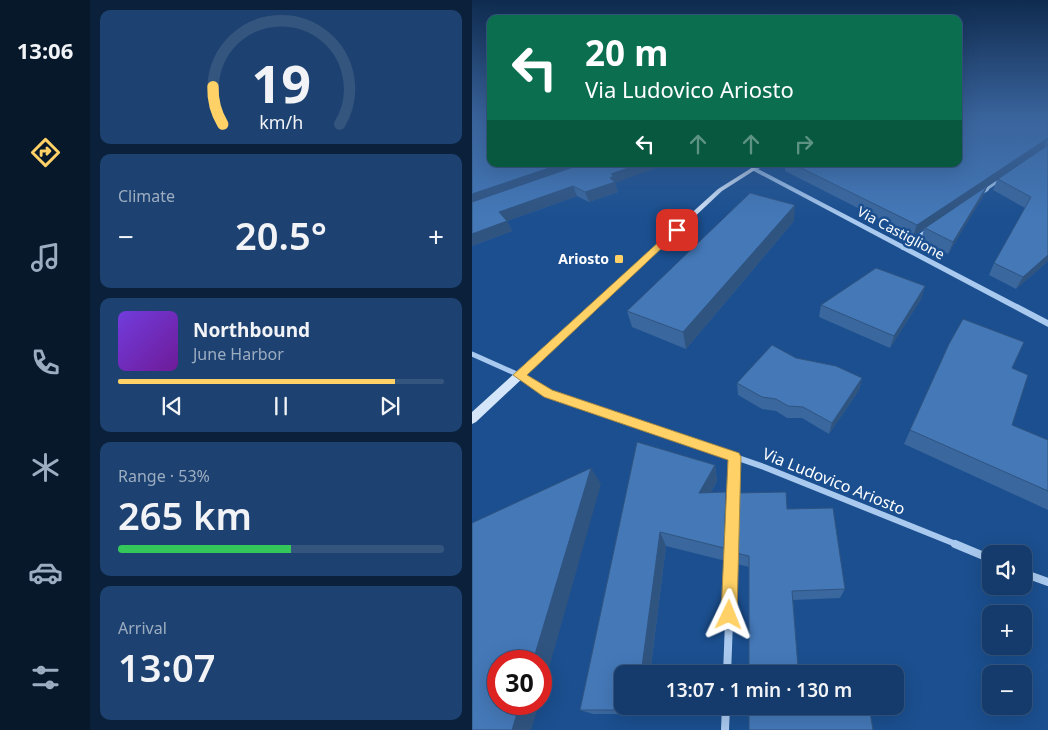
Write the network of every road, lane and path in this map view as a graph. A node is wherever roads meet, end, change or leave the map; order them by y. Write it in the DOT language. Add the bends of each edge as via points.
graph roads {
  1 [pos="749,167"];
  2 [pos="759,167"];
  3 [pos="753,169"];
  4 [pos="1003,178"];
  5 [pos="980,194"];
  6 [pos="933,226"];
  7 [pos="903,248"];
  8 [pos="1048,324"];
  9 [pos="472,354"];
  10 [pos="519,375"];
  11 [pos="472,419"];
  12 [pos="735,457"];
  13 [pos="982,555"];
  14 [pos="1032,576"];
  15 [pos="1048,582"];
  16 [pos="727,665"];
  17 [pos="726,715"];
  18 [pos="725,730"];
  1 -- 3 [label="main road, Via Castiglione"];
  2 -- 3 [label="street"];
  3 -- 7 [label="street, Via Castiglione"];
  3 -- 10 [label="main road" via="720,190"];
  4 -- 5 [label="street"];
  6 -- 7 [label="street"];
  7 -- 8 [label="street, Via Castiglione"];
  9 -- 10 [label="street, Via Ludovico Ariosto"];
  10 -- 11 [label="main road"];
  10 -- 12 [label="street, Via Ludovico Ariosto" via="548,394"];
  12 -- 13 [label="street, Via Ludovico Ariosto"];
  12 -- 16 [label="street"];
  14 -- 15 [label="street"];
  17 -- 18 [label="street"];
}
